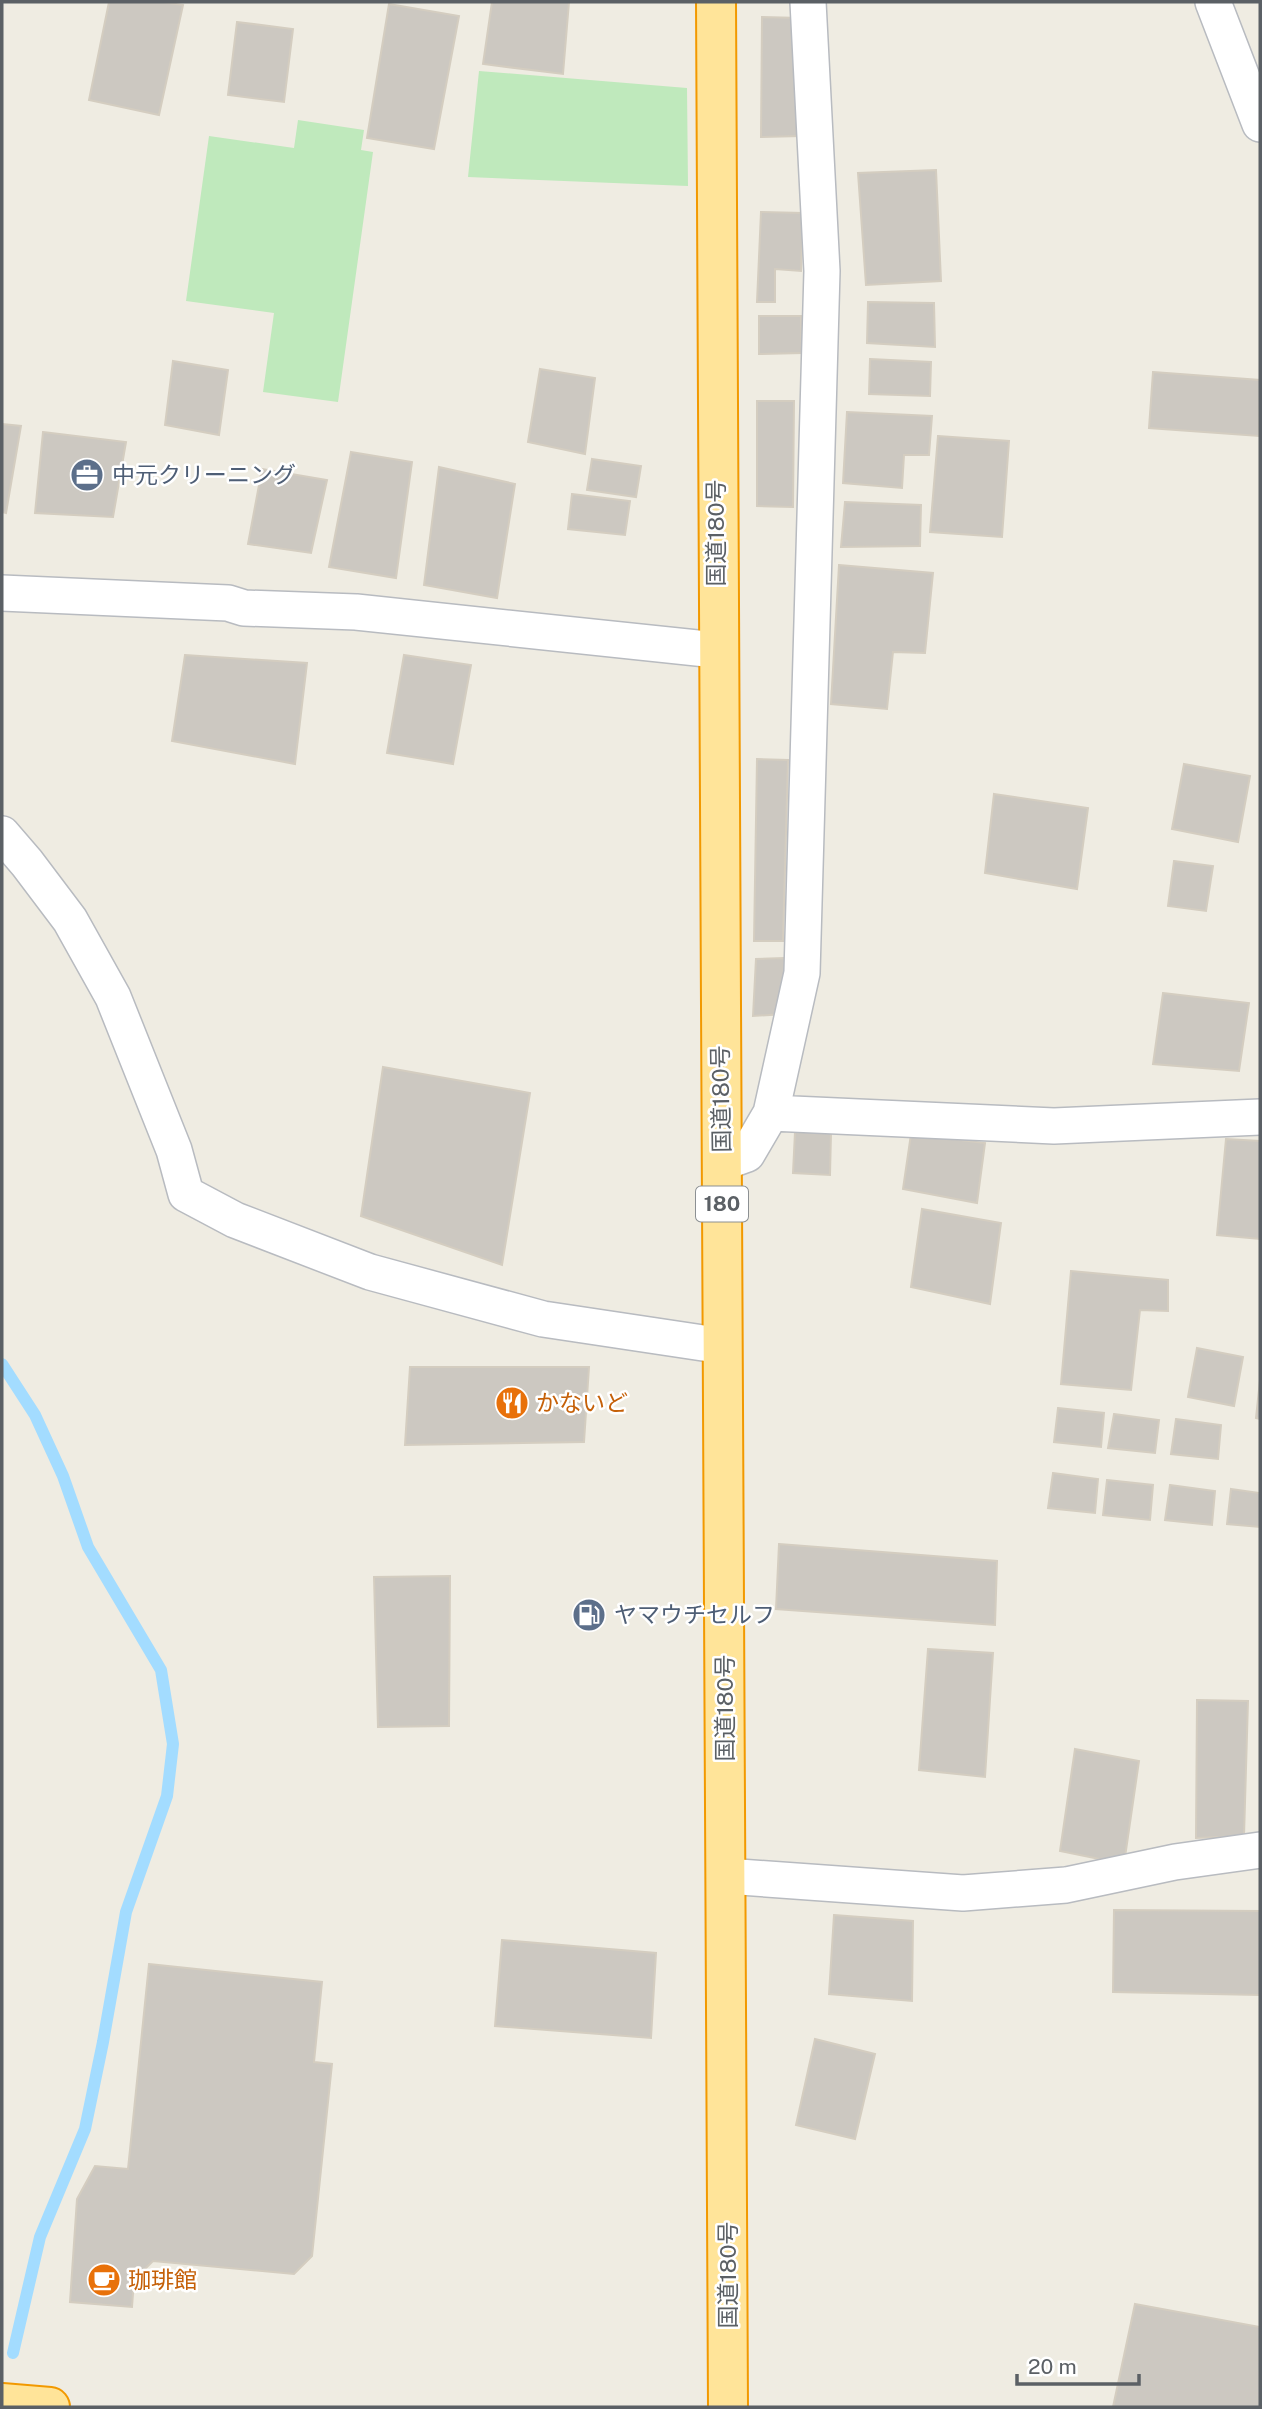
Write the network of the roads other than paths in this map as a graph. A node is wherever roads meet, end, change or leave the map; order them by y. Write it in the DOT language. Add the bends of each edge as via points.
graph roads {
  1 [pos="716,2"];
  2 [pos="808,2"];
  3 [pos="1213,2"];
  4 [pos="1260,124"];
  5 [pos="2,593"];
  6 [pos="716,650"];
  7 [pos="2,835"];
  8 [pos="771,1114"];
  9 [pos="1260,1117"];
  10 [pos="722,1163"];
  11 [pos="723,1346"];
  12 [pos="1260,1850"];
  13 [pos="726,1876"];
  14 [pos="2,2403"];
  15 [pos="50,2407"];
  16 [pos="728,2407"];
  1 -- 6 [label="highway, 国道180号 / 180"];
  2 -- 8 [label="street" via="822,271 802,973"];
  3 -- 4 [label="street"];
  5 -- 6 [label="street" via="356,612"];
  6 -- 10 [label="highway, 国道180号 / 180"];
  7 -- 11 [label="street" via="70,920 113,998 174,1150 186,1194 235,1220 370,1272 543,1319"];
  8 -- 9 [label="street" via="1054,1126"];
  8 -- 10 [label="street" via="747,1154"];
  10 -- 11 [label="highway, 国道180号 / 180"];
  11 -- 13 [label="highway, 国道180号 / 180"];
  12 -- 13 [label="street" via="1066,1885 963,1893"];
  13 -- 16 [label="highway, 国道180号 / 180"];
  14 -- 15 [label="highway"];
}
